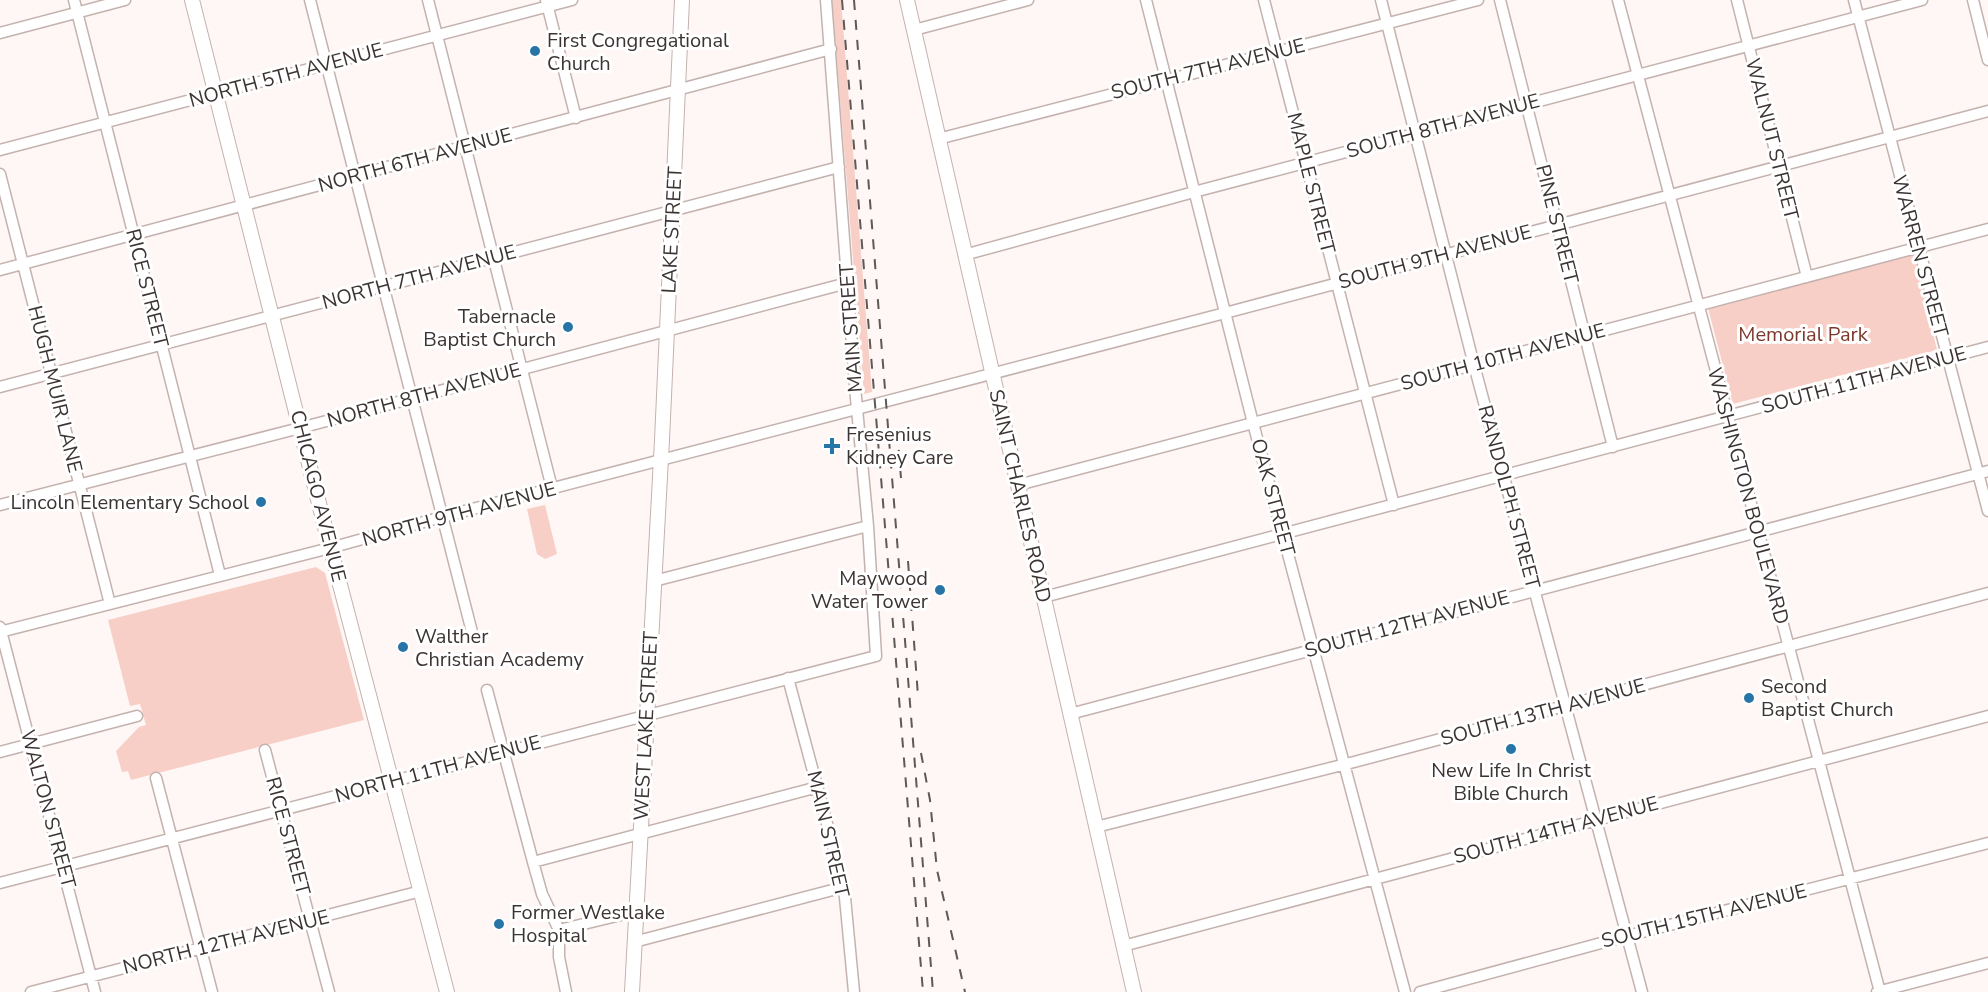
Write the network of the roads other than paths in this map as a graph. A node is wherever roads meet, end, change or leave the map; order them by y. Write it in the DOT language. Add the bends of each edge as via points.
graph roads {
  1 [pos="74,0"];
  2 [pos="125,0"];
  3 [pos="192,0"];
  4 [pos="310,0"];
  5 [pos="428,0"];
  6 [pos="572,0"];
  7 [pos="682,0"];
  8 [pos="826,0"];
  9 [pos="907,0"];
  10 [pos="1028,0"];
  11 [pos="1146,0"];
  12 [pos="1264,0"];
  13 [pos="1381,0"];
  14 [pos="1478,0"];
  15 [pos="1500,0"];
  16 [pos="1618,0"];
  17 [pos="1737,0"];
  18 [pos="1854,0"];
  19 [pos="1922,0"];
  20 [pos="1973,0"];
  21 [pos="547,3"];
  22 [pos="77,13"];
  23 [pos="1858,17"];
  24 [pos="1387,23"];
  25 [pos="914,30"];
  26 [pos="0,33"];
  27 [pos="437,36"];
  28 [pos="1748,46"];
  29 [pos="831,49"];
  30 [pos="1277,51"];
  31 [pos="1988,60"];
  32 [pos="326,65"];
  33 [pos="1638,75"];
  34 [pos="1167,79"];
  35 [pos="678,91"];
  36 [pos="215,94"];
  37 [pos="1526,104"];
  38 [pos="1988,111"];
  39 [pos="576,118"];
  40 [pos="105,123"];
  41 [pos="1415,134"];
  42 [pos="1889,137"];
  43 [pos="938,139"];
  44 [pos="465,147"];
  45 [pos="0,150"];
  46 [pos="1306,162"];
  47 [pos="1779,166"];
  48 [pos="839,167"];
  49 [pos="0,174"];
  50 [pos="355,176"];
  51 [pos="1194,192"];
  52 [pos="1669,195"];
  53 [pos="243,205"];
  54 [pos="673,211"];
  55 [pos="1557,224"];
  56 [pos="1988,230"];
  57 [pos="133,234"];
  58 [pos="1918,248"];
  59 [pos="1446,254"];
  60 [pos="964,255"];
  61 [pos="493,258"];
  62 [pos="23,264"];
  63 [pos="0,270"];
  64 [pos="1807,277"];
  65 [pos="848,283"];
  66 [pos="1336,283"];
  67 [pos="383,287"];
  68 [pos="1698,306"];
  69 [pos="1225,313"];
  70 [pos="271,316"];
  71 [pos="667,331"];
  72 [pos="1585,336"];
  73 [pos="161,345"];
  74 [pos="1988,347"];
  75 [pos="1947,358"];
  76 [pos="1474,365"];
  77 [pos="522,369"];
  78 [pos="51,374"];
  79 [pos="992,374"];
  80 [pos="0,387"];
  81 [pos="1365,393"];
  82 [pos="411,398"];
  83 [pos="882,402"];
  84 [pos="857,409"];
  85 [pos="1727,417"];
  86 [pos="1253,423"];
  87 [pos="300,428"];
  88 [pos="1613,447"];
  89 [pos="190,455"];
  90 [pos="660,460"];
  91 [pos="1983,472"];
  92 [pos="1504,476"];
  93 [pos="79,484"];
  94 [pos="1018,485"];
  95 [pos="552,488"];
  96 [pos="0,505"];
  97 [pos="1394,505"];
  98 [pos="1988,511"];
  99 [pos="442,517"];
  100 [pos="868,526"];
  101 [pos="1758,531"];
  102 [pos="1283,534"];
  103 [pos="330,548"];
  104 [pos="220,575"];
  105 [pos="654,581"];
  106 [pos="1534,590"];
  107 [pos="1988,593"];
  108 [pos="1044,597"];
  109 [pos="110,604"];
  110 [pos="0,630"];
  111 [pos="473,636"];
  112 [pos="1788,646"];
  113 [pos="1313,650"];
  114 [pos="876,656"];
  115 [pos="788,678"];
  116 [pos="488,690"];
  117 [pos="1565,705"];
  118 [pos="1070,714"];
  119 [pos="647,715"];
  120 [pos="136,716"];
  121 [pos="1988,716"];
  122 [pos="31,745"];
  123 [pos="265,750"];
  124 [pos="0,752"];
  125 [pos="503,752"];
  126 [pos="1818,762"];
  127 [pos="1344,765"];
  128 [pos="156,778"];
  129 [pos="392,781"];
  130 [pos="818,788"];
  131 [pos="281,810"];
  132 [pos="1596,819"];
  133 [pos="1096,827"];
  134 [pos="641,834"];
  135 [pos="172,838"];
  136 [pos="1988,843"];
  137 [pos="532,862"];
  138 [pos="62,866"];
  139 [pos="1375,878"];
  140 [pos="1850,879"];
  141 [pos="0,883"];
  142 [pos="844,887"];
  143 [pos="421,891"];
  144 [pos="637,911"];
  145 [pos="310,920"];
  146 [pos="559,930"];
  147 [pos="1627,936"];
  148 [pos="634,942"];
  149 [pos="1123,946"];
  150 [pos="201,948"];
  151 [pos="1988,963"];
  152 [pos="91,976"];
  153 [pos="444,991"];
  154 [pos="31,992"];
  155 [pos="95,992"];
  156 [pos="212,992"];
  157 [pos="329,992"];
  158 [pos="566,992"];
  159 [pos="632,992"];
  160 [pos="854,992"];
  161 [pos="1134,992"];
  162 [pos="1405,992"];
  163 [pos="1420,992"];
  164 [pos="1642,992"];
  165 [pos="1879,992"];
  1 -- 22 [label="street, RICE STREET"];
  2 -- 22 [label="street"];
  3 -- 36 [label="main road, CHICAGO AVENUE"];
  4 -- 32 [label="street"];
  5 -- 27 [label="street"];
  6 -- 21 [label="street, NORTH 5TH AVENUE"];
  7 -- 35 [label="main road, LAKE STREET"];
  8 -- 29 [label="street, MAIN STREET"];
  9 -- 25 [label="main road, SAINT CHARLES ROAD"];
  10 -- 25 [label="street"];
  11 -- 34 [label="street, OAK STREET"];
  12 -- 30 [label="street, MAPLE STREET"];
  13 -- 24 [label="street, RANDOLPH STREET"];
  14 -- 24 [label="street, SOUTH 7TH AVENUE"];
  15 -- 37 [label="street, PINE STREET"];
  16 -- 33 [label="street, WASHINGTON BOULEVARD"];
  17 -- 28 [label="street, WALNUT STREET"];
  18 -- 23 [label="street, WARREN STREET"];
  19 -- 23 [label="street, SOUTH 8TH AVENUE"];
  20 -- 31 [label="street"];
  21 -- 27 [label="street, NORTH 5TH AVENUE"];
  21 -- 39 [label="street"];
  22 -- 26 [label="street"];
  22 -- 40 [label="street, RICE STREET"];
  23 -- 28 [label="street, SOUTH 8TH AVENUE"];
  23 -- 42 [label="street, WARREN STREET"];
  24 -- 30 [label="street, SOUTH 7TH AVENUE"];
  24 -- 41 [label="street, RANDOLPH STREET"];
  25 -- 43 [label="main road, SAINT CHARLES ROAD"];
  27 -- 32 [label="street, NORTH 5TH AVENUE"];
  27 -- 44 [label="street"];
  28 -- 33 [label="street, SOUTH 8TH AVENUE"];
  28 -- 47 [label="street, WALNUT STREET"];
  29 -- 35 [label="street, NORTH 6TH AVENUE"];
  29 -- 48 [label="street, MAIN STREET"];
  30 -- 34 [label="street, SOUTH 7TH AVENUE"];
  30 -- 46 [label="street, MAPLE STREET"];
  32 -- 36 [label="street, NORTH 5TH AVENUE"];
  32 -- 50 [label="street"];
  33 -- 37 [label="street, SOUTH 8TH AVENUE"];
  33 -- 52 [label="street, WASHINGTON BOULEVARD"];
  34 -- 43 [label="street, SOUTH 7TH AVENUE"];
  34 -- 51 [label="street, OAK STREET"];
  35 -- 39 [label="street, NORTH 6TH AVENUE"];
  35 -- 54 [label="main road, LAKE STREET"];
  36 -- 40 [label="street, NORTH 5TH AVENUE"];
  36 -- 53 [label="main road, CHICAGO AVENUE"];
  37 -- 41 [label="street, SOUTH 8TH AVENUE"];
  37 -- 55 [label="street, PINE STREET"];
  38 -- 42 [label="street, SOUTH 9TH AVENUE"];
  39 -- 44 [label="street, NORTH 6TH AVENUE"];
  40 -- 45 [label="street, NORTH 5TH AVENUE"];
  40 -- 57 [label="street, RICE STREET"];
  41 -- 46 [label="street, SOUTH 8TH AVENUE"];
  41 -- 59 [label="street, RANDOLPH STREET"];
  42 -- 47 [label="street, SOUTH 9TH AVENUE"];
  42 -- 58 [label="street, WARREN STREET"];
  43 -- 60 [label="main road, SAINT CHARLES ROAD"];
  44 -- 50 [label="street, NORTH 6TH AVENUE"];
  44 -- 61 [label="street"];
  46 -- 51 [label="street, SOUTH 8TH AVENUE"];
  46 -- 66 [label="street, MAPLE STREET"];
  47 -- 52 [label="street, SOUTH 9TH AVENUE"];
  47 -- 64 [label="street, WALNUT STREET"];
  48 -- 54 [label="street, NORTH 7TH AVENUE"];
  48 -- 65 [label="street, MAIN STREET"];
  49 -- 62 [label="street, HUGH MUIR LANE"];
  50 -- 53 [label="street, NORTH 6TH AVENUE"];
  50 -- 67 [label="street"];
  51 -- 60 [label="street, SOUTH 8TH AVENUE"];
  51 -- 69 [label="street, OAK STREET"];
  52 -- 55 [label="street, SOUTH 9TH AVENUE"];
  52 -- 68 [label="street, WASHINGTON BOULEVARD"];
  53 -- 57 [label="street, NORTH 6TH AVENUE"];
  53 -- 70 [label="main road, CHICAGO AVENUE"];
  54 -- 61 [label="street, NORTH 7TH AVENUE"];
  54 -- 71 [label="main road, LAKE STREET"];
  55 -- 59 [label="street, SOUTH 9TH AVENUE"];
  55 -- 72 [label="street, PINE STREET"];
  56 -- 58 [label="street, SOUTH 10TH AVENUE"];
  57 -- 62 [label="street, NORTH 6TH AVENUE"];
  57 -- 73 [label="street, RICE STREET"];
  58 -- 64 [label="street, SOUTH 10TH AVENUE"];
  58 -- 75 [label="street, WARREN STREET"];
  59 -- 66 [label="street, SOUTH 9TH AVENUE"];
  59 -- 76 [label="street, RANDOLPH STREET"];
  60 -- 79 [label="main road, SAINT CHARLES ROAD"];
  61 -- 67 [label="street, NORTH 7TH AVENUE"];
  61 -- 77 [label="street"];
  62 -- 63 [label="street, NORTH 6TH AVENUE"];
  62 -- 78 [label="street, HUGH MUIR LANE"];
  64 -- 68 [label="street, SOUTH 10TH AVENUE"];
  65 -- 71 [label="street, NORTH 8TH AVENUE"];
  65 -- 84 [label="street, MAIN STREET"];
  66 -- 69 [label="street, SOUTH 9TH AVENUE"];
  66 -- 81 [label="street, MAPLE STREET"];
  67 -- 70 [label="street, NORTH 7TH AVENUE"];
  67 -- 82 [label="street"];
  68 -- 72 [label="street, SOUTH 10TH AVENUE"];
  68 -- 85 [label="street, WASHINGTON BOULEVARD"];
  69 -- 79 [label="street, SOUTH 9TH AVENUE"];
  69 -- 86 [label="street, OAK STREET"];
  70 -- 73 [label="street, NORTH 7TH AVENUE"];
  70 -- 87 [label="main road, CHICAGO AVENUE"];
  71 -- 77 [label="street, NORTH 8TH AVENUE"];
  71 -- 90 [label="main road, LAKE STREET"];
  72 -- 76 [label="street, SOUTH 10TH AVENUE"];
  72 -- 88 [label="street, PINE STREET"];
  73 -- 78 [label="street, NORTH 7TH AVENUE"];
  73 -- 89 [label="street, RICE STREET"];
  74 -- 75 [label="street, SOUTH 11TH AVENUE"];
  75 -- 85 [label="street, SOUTH 11TH AVENUE"];
  75 -- 91 [label="street, WARREN STREET"];
  76 -- 81 [label="street, SOUTH 10TH AVENUE"];
  76 -- 92 [label="street, RANDOLPH STREET"];
  77 -- 82 [label="street, NORTH 8TH AVENUE"];
  77 -- 95 [label="street"];
  78 -- 80 [label="street, NORTH 7TH AVENUE"];
  78 -- 93 [label="street, HUGH MUIR LANE"];
  79 -- 83 [label="street, SOUTH 9TH AVENUE"];
  79 -- 94 [label="main road, SAINT CHARLES ROAD"];
  81 -- 86 [label="street, SOUTH 10TH AVENUE"];
  81 -- 97 [label="street, MAPLE STREET"];
  82 -- 87 [label="street, NORTH 8TH AVENUE"];
  82 -- 99 [label="street"];
  83 -- 84 [label="street, NORTH 9TH AVENUE"];
  84 -- 90 [label="street, NORTH 9TH AVENUE"];
  84 -- 100 [label="street, MAIN STREET"];
  85 -- 88 [label="street, SOUTH 11TH AVENUE"];
  85 -- 101 [label="street, WASHINGTON BOULEVARD"];
  86 -- 94 [label="street, SOUTH 10TH AVENUE"];
  86 -- 102 [label="street, OAK STREET"];
  87 -- 89 [label="street, NORTH 8TH AVENUE"];
  87 -- 103 [label="main road, CHICAGO AVENUE"];
  88 -- 92 [label="street, SOUTH 11TH AVENUE"];
  89 -- 93 [label="street, NORTH 8TH AVENUE"];
  89 -- 104 [label="street, RICE STREET"];
  90 -- 95 [label="street, NORTH 9TH AVENUE"];
  90 -- 105 [label="main road, WEST LAKE STREET"];
  91 -- 98 [label="street, WARREN STREET"];
  91 -- 101 [label="street, SOUTH 12TH AVENUE"];
  92 -- 97 [label="street, SOUTH 11TH AVENUE"];
  92 -- 106 [label="street, RANDOLPH STREET"];
  93 -- 96 [label="street, NORTH 8TH AVENUE"];
  93 -- 109 [label="street, HUGH MUIR LANE"];
  94 -- 108 [label="main road, SAINT CHARLES ROAD"];
  95 -- 99 [label="street, NORTH 9TH AVENUE"];
  97 -- 102 [label="street, SOUTH 11TH AVENUE"];
  99 -- 103 [label="street, NORTH 9TH AVENUE"];
  99 -- 111 [label="street"];
  100 -- 105 [label="street"];
  100 -- 114 [label="street, MAIN STREET"];
  101 -- 106 [label="street, SOUTH 12TH AVENUE"];
  101 -- 112 [label="street, WASHINGTON BOULEVARD"];
  102 -- 108 [label="street, SOUTH 11TH AVENUE"];
  102 -- 113 [label="street, OAK STREET"];
  103 -- 104 [label="street, NORTH 9TH AVENUE"];
  103 -- 129 [label="main road, CHICAGO AVENUE"];
  104 -- 109 [label="street, NORTH 9TH AVENUE"];
  105 -- 119 [label="main road, WEST LAKE STREET"];
  106 -- 113 [label="street, SOUTH 12TH AVENUE"];
  106 -- 117 [label="street, RANDOLPH STREET"];
  107 -- 112 [label="street, SOUTH 13TH AVENUE"];
  108 -- 118 [label="main road, SAINT CHARLES ROAD"];
  109 -- 110 [label="street, NORTH 9TH AVENUE"];
  110 -- 122 [label="street, WALTON STREET"];
  112 -- 117 [label="street, SOUTH 13TH AVENUE"];
  112 -- 126 [label="street, WASHINGTON BOULEVARD"];
  113 -- 118 [label="street, SOUTH 12TH AVENUE"];
  113 -- 127 [label="street, OAK STREET"];
  114 -- 115 [label="street, NORTH 11TH AVENUE"];
  115 -- 119 [label="street, NORTH 11TH AVENUE"];
  115 -- 130 [label="street, MAIN STREET"];
  116 -- 125 [label="street"];
  117 -- 127 [label="street, SOUTH 13TH AVENUE"];
  117 -- 132 [label="street, RANDOLPH STREET"];
  118 -- 133 [label="main road, SAINT CHARLES ROAD"];
  119 -- 125 [label="street, NORTH 11TH AVENUE"];
  119 -- 134 [label="main road, WEST LAKE STREET"];
  120 -- 122 [label="street"];
  121 -- 126 [label="street, SOUTH 14TH AVENUE"];
  122 -- 124 [label="street"];
  122 -- 138 [label="street, WALTON STREET"];
  123 -- 131 [label="street, RICE STREET"];
  125 -- 129 [label="street, NORTH 11TH AVENUE"];
  125 -- 137 [label="street"];
  126 -- 132 [label="street, SOUTH 14TH AVENUE"];
  126 -- 140 [label="street, WASHINGTON BOULEVARD"];
  127 -- 133 [label="street, SOUTH 13TH AVENUE"];
  127 -- 139 [label="street, OAK STREET"];
  128 -- 135 [label="street"];
  129 -- 131 [label="street, NORTH 11TH AVENUE"];
  129 -- 143 [label="main road, CHICAGO AVENUE"];
  130 -- 134 [label="street"];
  130 -- 142 [label="street, MAIN STREET"];
  131 -- 135 [label="street, NORTH 11TH AVENUE"];
  131 -- 145 [label="street, RICE STREET"];
  132 -- 139 [label="street, SOUTH 14TH AVENUE"];
  132 -- 147 [label="street, RANDOLPH STREET"];
  133 -- 149 [label="main road, SAINT CHARLES ROAD"];
  134 -- 137 [label="street"];
  134 -- 144 [label="main road, WEST LAKE STREET"];
  135 -- 138 [label="street, NORTH 11TH AVENUE"];
  135 -- 150 [label="street"];
  136 -- 140 [label="street, SOUTH 15TH AVENUE"];
  137 -- 146 [label="street"];
  138 -- 141 [label="street, NORTH 11TH AVENUE"];
  138 -- 152 [label="street, WALTON STREET"];
  139 -- 149 [label="street, SOUTH 14TH AVENUE"];
  139 -- 162 [label="street, OAK STREET"];
  140 -- 147 [label="street, SOUTH 15TH AVENUE"];
  140 -- 165 [label="street, WASHINGTON BOULEVARD"];
  142 -- 148 [label="street"];
  142 -- 160 [label="street, MAIN STREET"];
  143 -- 145 [label="street, NORTH 12TH AVENUE"];
  143 -- 153 [label="main road, CHICAGO AVENUE"];
  144 -- 146 [label="street"];
  144 -- 148 [label="main road, WEST LAKE STREET"];
  145 -- 150 [label="street, NORTH 12TH AVENUE"];
  145 -- 157 [label="street, RICE STREET"];
  146 -- 158 [label="street" via="559,957"];
  147 -- 163 [label="street, SOUTH 15TH AVENUE"];
  147 -- 164 [label="street, RANDOLPH STREET"];
  148 -- 159 [label="main road, WEST LAKE STREET"];
  149 -- 161 [label="main road, SAINT CHARLES ROAD"];
  150 -- 152 [label="street, NORTH 12TH AVENUE"];
  150 -- 156 [label="street"];
  151 -- 165 [label="street"];
  152 -- 154 [label="street, NORTH 12TH AVENUE"];
  152 -- 155 [label="street, WALTON STREET"];
}
